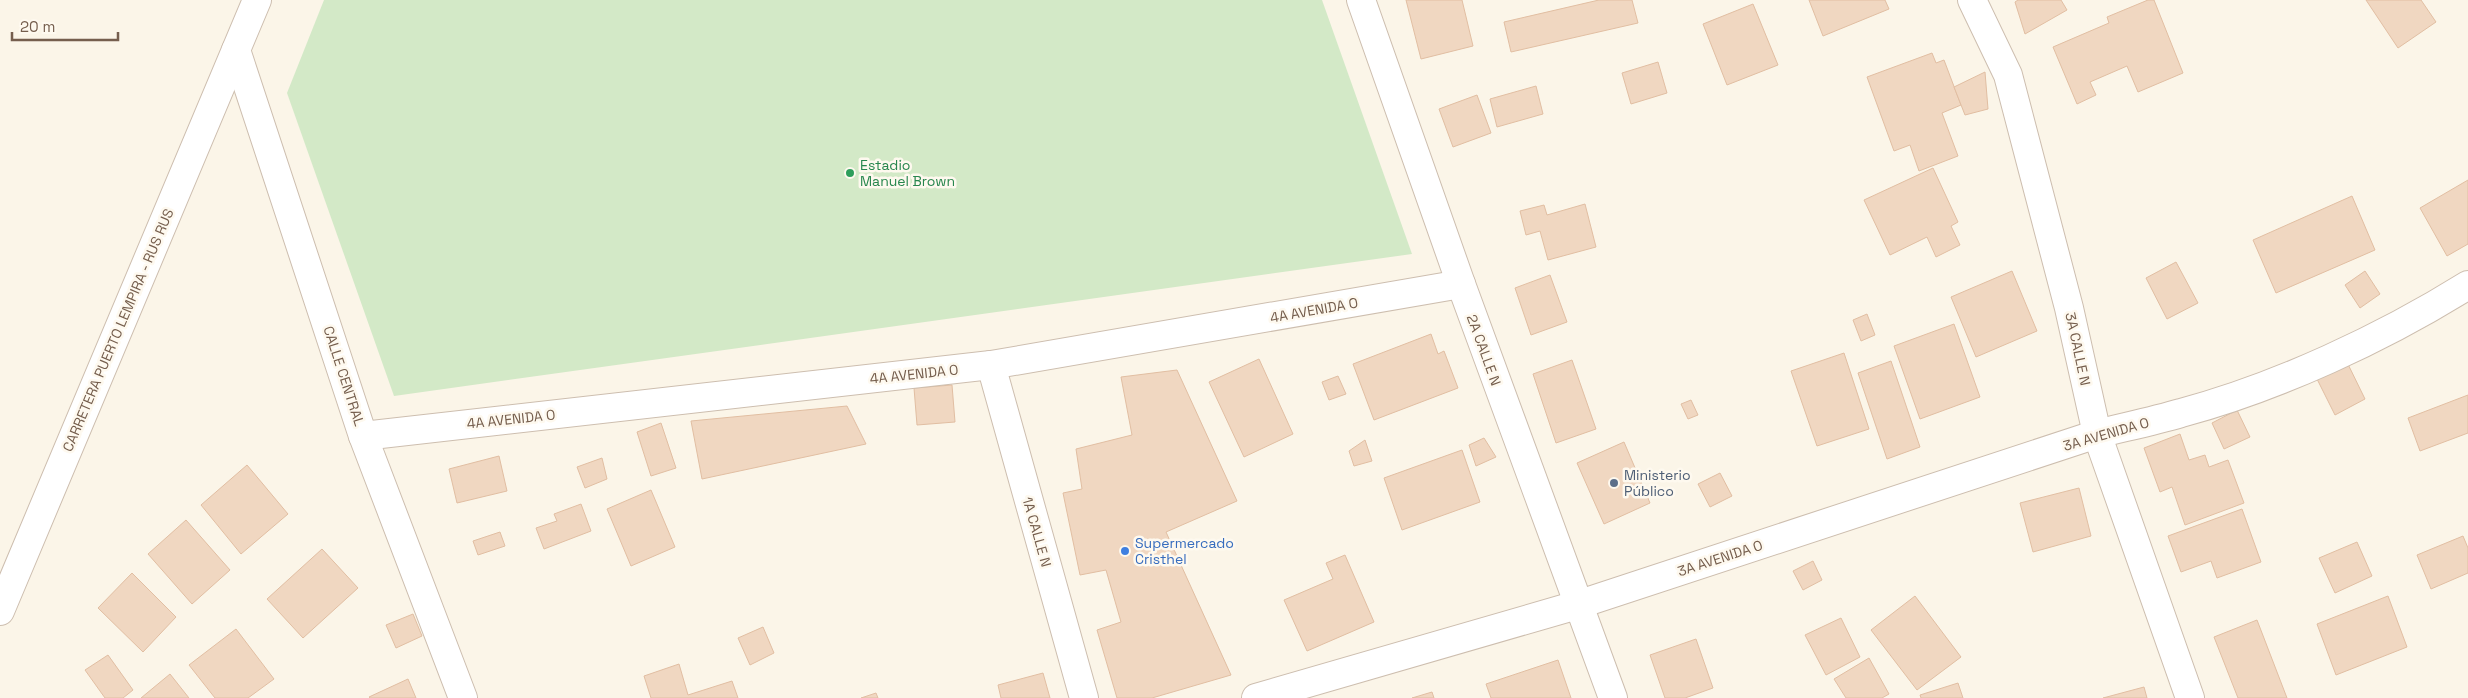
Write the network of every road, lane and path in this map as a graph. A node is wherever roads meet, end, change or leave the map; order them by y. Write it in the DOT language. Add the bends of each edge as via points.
graph roads {
  1 [pos="257,0"];
  2 [pos="1361,0"];
  3 [pos="1972,0"];
  4 [pos="236,50"];
  5 [pos="1461,284"];
  6 [pos="2468,285"];
  7 [pos="991,365"];
  8 [pos="2097,434"];
  9 [pos="363,436"];
  10 [pos="1577,605"];
  11 [pos="0,611"];
  12 [pos="463,698"];
  13 [pos="1084,698"];
  14 [pos="1256,698"];
  15 [pos="1613,698"];
  16 [pos="2190,698"];
  1 -- 4 [label="street, CARRETERA PUERTO LEMPIRA - RUS RUS"];
  2 -- 5 [label="street, 2A CALLE N"];
  3 -- 8 [label="street, 3A CALLE N" via="2008,74 2070,308"];
  4 -- 9 [label="street, CALLE CENTRAL"];
  4 -- 11 [label="street, CARRETERA PUERTO LEMPIRA - RUS RUS"];
  5 -- 7 [label="street, 4A AVENIDA O"];
  5 -- 10 [label="street, 2A CALLE N"];
  6 -- 8 [label="street, 3A AVENIDA O" via="2426,311 2294,375 2183,413"];
  7 -- 9 [label="street, 4A AVENIDA O"];
  7 -- 13 [label="street, 1A CALLE N"];
  8 -- 10 [label="street, 3A AVENIDA O"];
  8 -- 16 [label="street, 3A CALLE N"];
  9 -- 12 [label="street, CALLE CENTRAL"];
  10 -- 14 [label="street, 3A AVENIDA O"];
  10 -- 15 [label="street, 2A CALLE N"];
}
